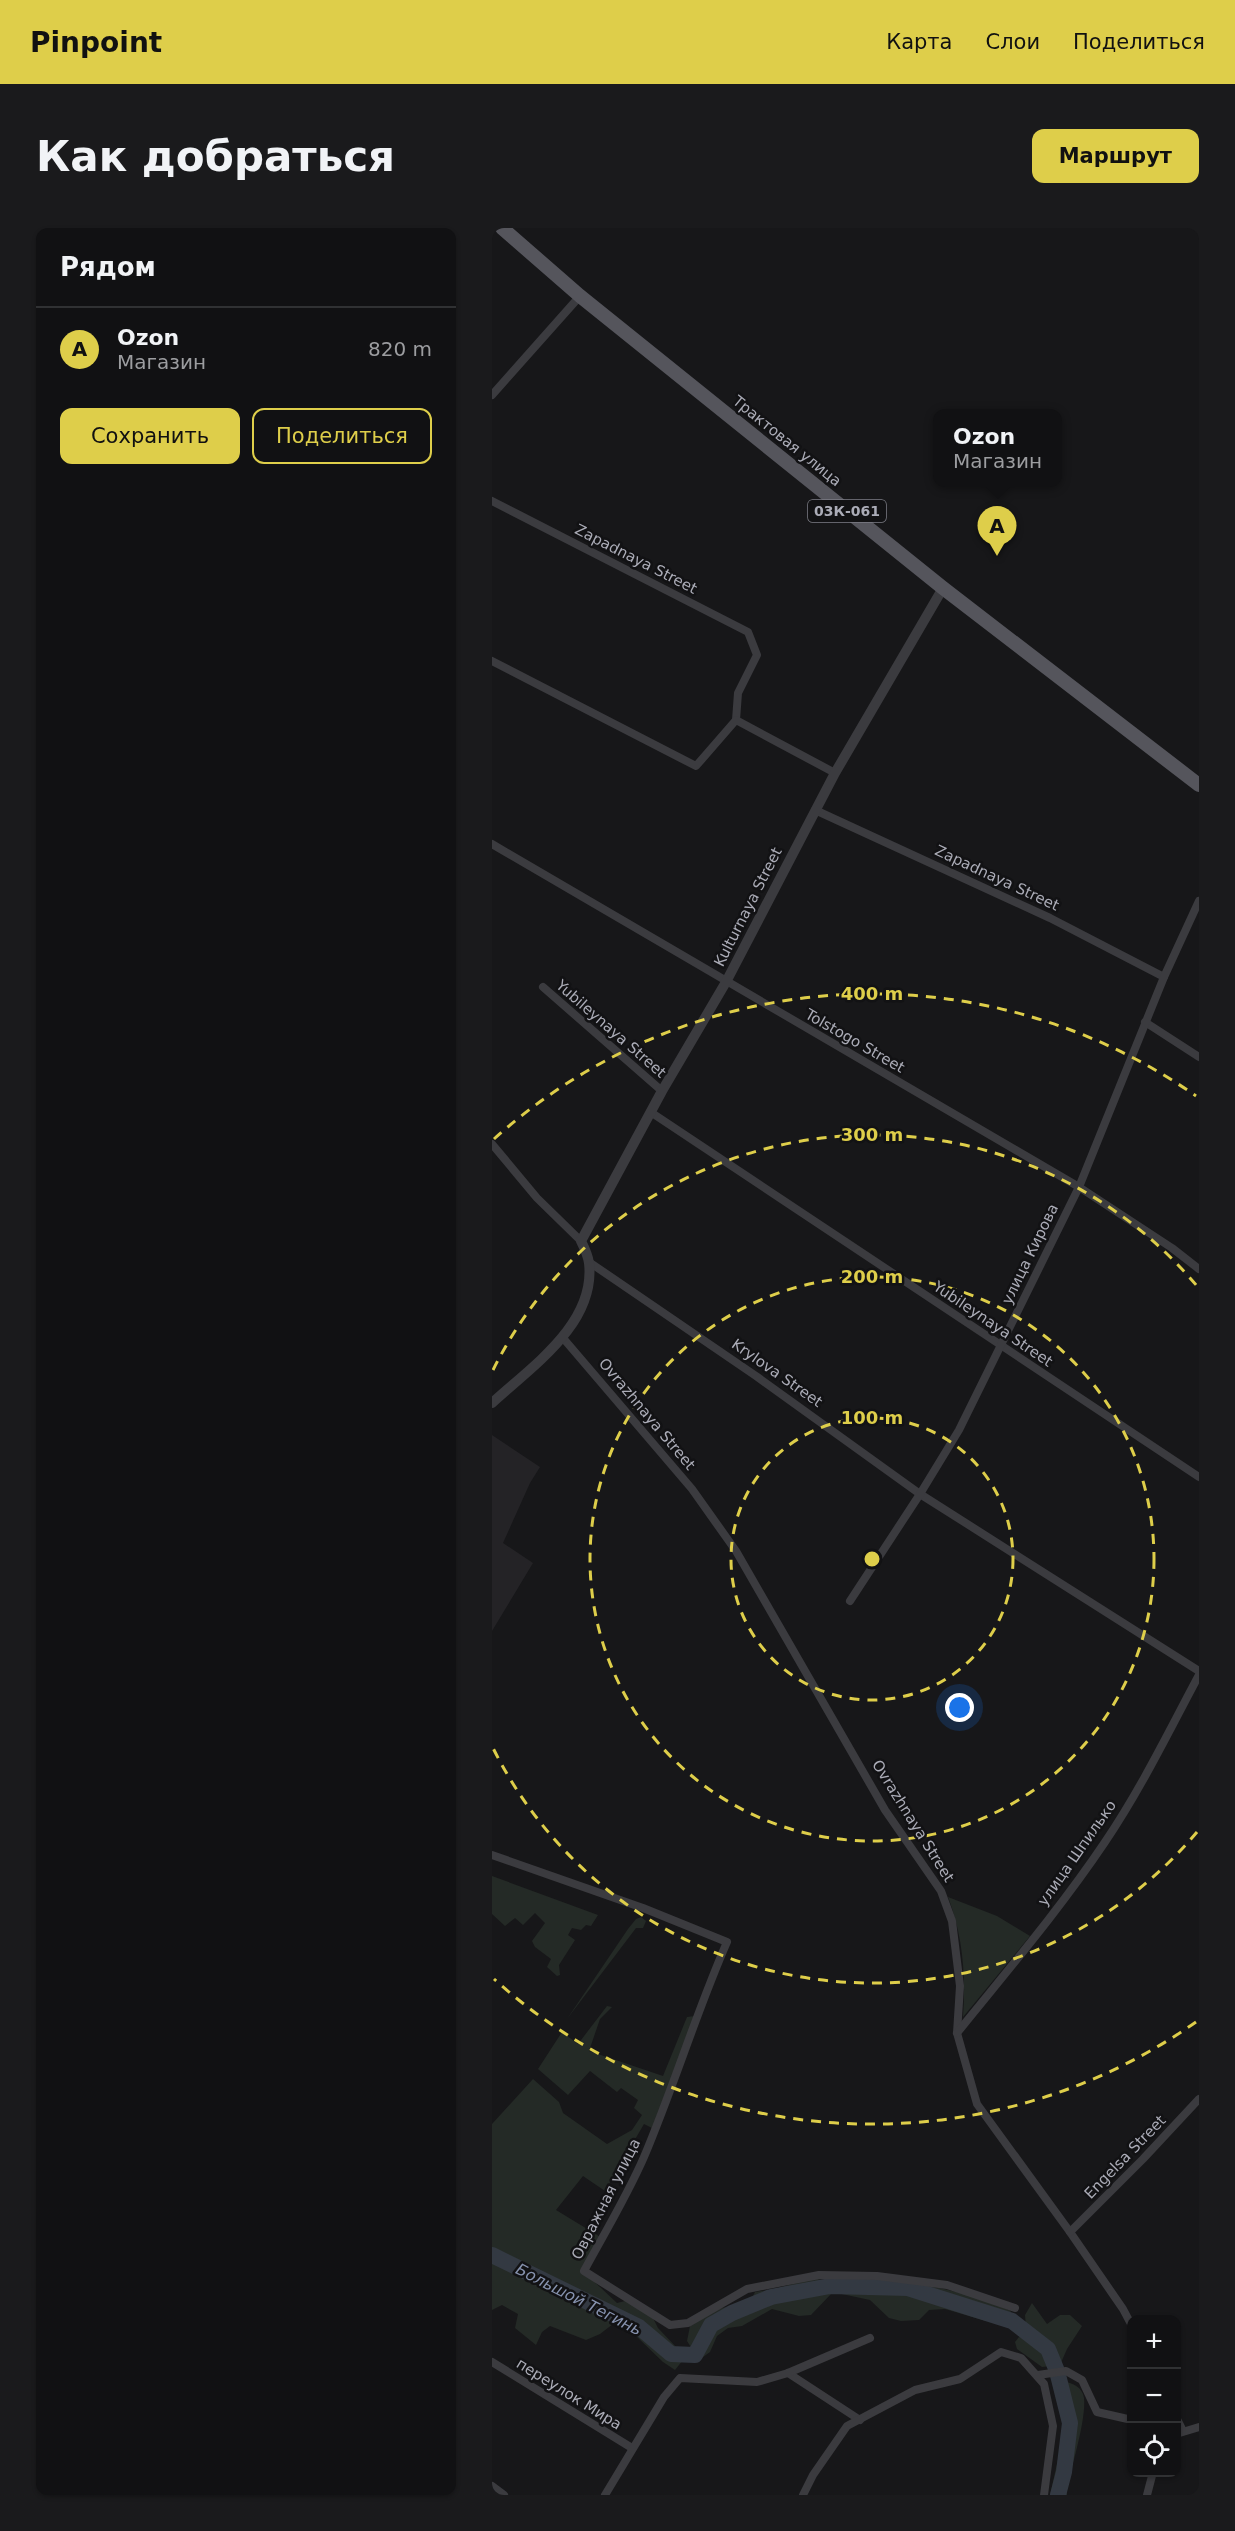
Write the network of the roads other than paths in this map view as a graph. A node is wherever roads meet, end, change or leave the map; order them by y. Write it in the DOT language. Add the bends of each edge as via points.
graph roads {
  1 [pos="502,228"];
  2 [pos="580,296"];
  3 [pos="492,395"];
  4 [pos="492,501"];
  5 [pos="943,588"];
  6 [pos="492,661"];
  7 [pos="736,720"];
  8 [pos="835,773"];
  9 [pos="1199,785"];
  10 [pos="815,810"];
  11 [pos="492,844"];
  12 [pos="1199,901"];
  13 [pos="1164,977"];
  14 [pos="726,982"];
  15 [pos="543,987"];
  16 [pos="1145,1022"];
  17 [pos="1199,1057"];
  18 [pos="662,1091"];
  19 [pos="652,1113"];
  20 [pos="492,1144"];
  21 [pos="1079,1187"];
  22 [pos="581,1240"];
  23 [pos="589,1263"];
  24 [pos="1199,1269"];
  25 [pos="562,1338"];
  26 [pos="1000,1345"];
  27 [pos="492,1403"];
  28 [pos="1199,1477"];
  29 [pos="920,1494"];
  30 [pos="850,1601"];
  31 [pos="1199,1673"];
  32 [pos="492,1855"];
  33 [pos="957,2033"];
  34 [pos="1199,2099"];
  35 [pos="1070,2232"];
  36 [pos="1015,2308"];
  37 [pos="1127,2318"];
  38 [pos="870,2338"];
  39 [pos="492,2362"];
  40 [pos="788,2373"];
  41 [pos="1038,2375"];
  42 [pos="1127,2419"];
  43 [pos="860,2420"];
  44 [pos="1199,2427"];
  45 [pos="1181,2431"];
  46 [pos="632,2448"];
  47 [pos="1152,2477"];
  48 [pos="492,2486"];
  49 [pos="504,2495"];
  50 [pos="605,2495"];
  51 [pos="804,2495"];
  52 [pos="1044,2495"];
  53 [pos="1148,2495"];
  1 -- 2 [label="main road, Трактовая улица / 03К-061"];
  2 -- 3 [label="street"];
  2 -- 5 [label="main road, Трактовая улица / 03К-061"];
  4 -- 7 [label="street, Zapadnaya Street" via="748,632 757,655 738,693"];
  5 -- 8 [label="street, Kulturnaya Street"];
  5 -- 9 [label="main road, Трактовая улица / 03К-061"];
  6 -- 7 [label="street" via="696,766"];
  7 -- 8 [label="street"];
  8 -- 10 [label="street, Kulturnaya Street"];
  10 -- 13 [label="street, Zapadnaya Street" via="1050,918"];
  10 -- 14 [label="street, Kulturnaya Street"];
  11 -- 14 [label="street, Tolstogo Street"];
  12 -- 13 [label="street, улица Кирова"];
  13 -- 16 [label="street, улица Кирова"];
  14 -- 18 [label="street, Kulturnaya Street"];
  14 -- 21 [label="street, Tolstogo Street"];
  15 -- 18 [label="street, Yubileynaya Street"];
  16 -- 17 [label="street"];
  16 -- 21 [label="street, улица Кирова"];
  18 -- 19 [label="street, Kulturnaya Street"];
  19 -- 22 [label="street, Kulturnaya Street"];
  19 -- 26 [label="street, Yubileynaya Street"];
  20 -- 22 [label="street" via="537,1198"];
  21 -- 24 [label="street, Tolstogo Street"];
  21 -- 26 [label="street, улица Кирова"];
  22 -- 23 [label="street"];
  23 -- 25 [label="street" via="579,1313"];
  23 -- 29 [label="street, Krylova Street"];
  25 -- 27 [label="street"];
  25 -- 33 [label="street, Ovrazhnaya Street" via="692,1489 736,1551 885,1810 941,1891 952,1921 960,1986"];
  26 -- 28 [label="street, Yubileynaya Street"];
  26 -- 29 [label="street, улица Кирова" via="959,1430"];
  29 -- 30 [label="street, улица Кирова"];
  29 -- 31 [label="street, Krylova Street"];
  31 -- 33 [label="street, улица Шпилько" via="1106,1842"];
  32 -- 36 [label="street, Овражная улица" via="727,1942 643,2160 584,2271 670,2325 688,2323 747,2289 819,2275 877,2276 947,2285"];
  33 -- 35 [label="street, Ovrazhnaya Street" via="977,2104"];
  34 -- 35 [label="street, Engelsa Street"];
  35 -- 37 [label="street, Ovrazhnaya Street"];
  38 -- 40 [label="street, переулок Мира"];
  39 -- 46 [label="street, переулок Мира"];
  40 -- 43 [label="street"];
  40 -- 46 [label="street, переулок Мира" via="757,2382 680,2378"];
  41 -- 42 [label="street" via="1066,2371 1082,2380 1097,2412"];
  41 -- 43 [label="street" via="1021,2358 1001,2352 960,2379 915,2390"];
  41 -- 52 [label="street" via="1044,2384 1053,2426"];
  43 -- 51 [label="street" via="847,2426"];
  44 -- 45 [label="street"];
  46 -- 50 [label="street, переулок Мира"];
  47 -- 53 [label="street"];
  48 -- 49 [label="street"];
}
